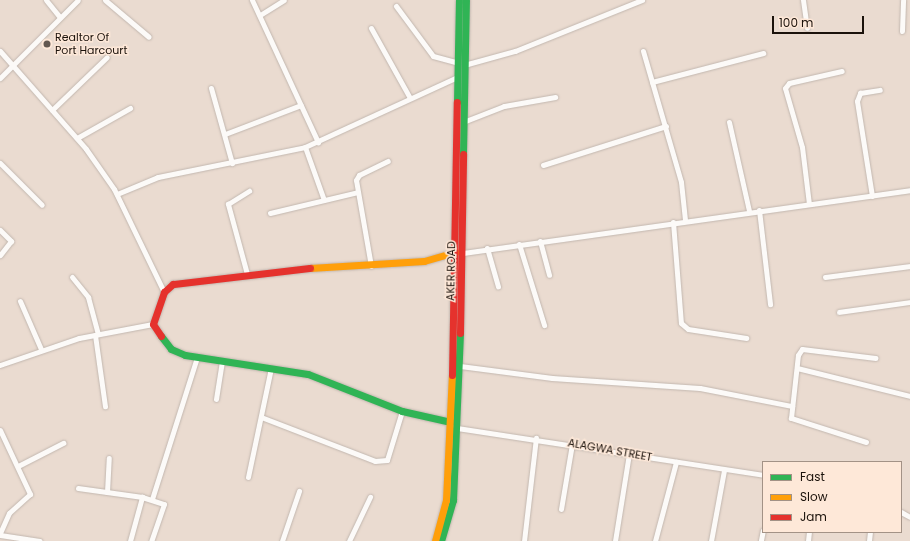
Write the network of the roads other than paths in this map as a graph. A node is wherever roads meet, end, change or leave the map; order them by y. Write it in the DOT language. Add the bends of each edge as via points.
graph roads {
  1 [pos="46,0"];
  2 [pos="78,0"];
  3 [pos="105,0"];
  4 [pos="252,0"];
  5 [pos="284,0"];
  6 [pos="459,0"];
  7 [pos="466,0"];
  8 [pos="642,0"];
  9 [pos="803,0"];
  10 [pos="903,0"];
  11 [pos="396,6"];
  12 [pos="260,15"];
  13 [pos="60,17"];
  14 [pos="462,25"];
  15 [pos="371,28"];
  16 [pos="807,28"];
  17 [pos="902,31"];
  18 [pos="149,36"];
  19 [pos="0,51"];
  20 [pos="644,51"];
  21 [pos="763,54"];
  22 [pos="106,57"];
  23 [pos="460,64"];
  24 [pos="13,65"];
  25 [pos="842,71"];
  26 [pos="457,77"];
  27 [pos="0,78"];
  28 [pos="652,82"];
  29 [pos="211,88"];
  30 [pos="880,90"];
  31 [pos="556,97"];
  32 [pos="410,98"];
  33 [pos="301,106"];
  34 [pos="130,108"];
  35 [pos="52,110"];
  36 [pos="464,122"];
  37 [pos="729,122"];
  38 [pos="666,126"];
  39 [pos="225,134"];
  40 [pos="77,138"];
  41 [pos="318,142"];
  42 [pos="305,146"];
  43 [pos="388,161"];
  44 [pos="0,163"];
  45 [pos="232,163"];
  46 [pos="543,165"];
  47 [pos="910,190"];
  48 [pos="249,191"];
  49 [pos="358,192"];
  50 [pos="117,194"];
  51 [pos="872,196"];
  52 [pos="324,200"];
  53 [pos="809,204"];
  54 [pos="42,205"];
  55 [pos="759,210"];
  56 [pos="749,211"];
  57 [pos="270,213"];
  58 [pos="685,220"];
  59 [pos="673,222"];
  60 [pos="0,230"];
  61 [pos="540,241"];
  62 [pos="518,244"];
  63 [pos="487,248"];
  64 [pos="459,252"];
  65 [pos="0,255"];
  66 [pos="371,266"];
  67 [pos="910,266"];
  68 [pos="247,274"];
  69 [pos="72,276"];
  70 [pos="549,276"];
  71 [pos="825,277"];
  72 [pos="498,286"];
  73 [pos="164,292"];
  74 [pos="20,301"];
  75 [pos="910,302"];
  76 [pos="770,304"];
  77 [pos="839,312"];
  78 [pos="153,324"];
  79 [pos="544,325"];
  80 [pos="97,334"];
  81 [pos="746,338"];
  82 [pos="40,349"];
  83 [pos="196,357"];
  84 [pos="875,358"];
  85 [pos="222,361"];
  86 [pos="0,365"];
  87 [pos="460,366"];
  88 [pos="271,368"];
  89 [pos="797,368"];
  90 [pos="910,396"];
  91 [pos="216,399"];
  92 [pos="105,406"];
  93 [pos="792,406"];
  94 [pos="402,411"];
  95 [pos="261,417"];
  96 [pos="451,422"];
  97 [pos="457,428"];
  98 [pos="0,430"];
  99 [pos="536,438"];
  100 [pos="866,442"];
  101 [pos="63,443"];
  102 [pos="572,444"];
  103 [pos="629,454"];
  104 [pos="109,458"];
  105 [pos="676,462"];
  106 [pos="18,466"];
  107 [pos="724,470"];
  108 [pos="762,475"];
  109 [pos="248,477"];
  110 [pos="78,488"];
  111 [pos="299,491"];
  112 [pos="107,492"];
  113 [pos="142,497"];
  114 [pos="370,497"];
  115 [pos="152,499"];
  116 [pos="561,509"];
  117 [pos="0,534"];
  118 [pos="40,541"];
  119 [pos="130,541"];
  120 [pos="151,541"];
  121 [pos="282,541"];
  122 [pos="349,541"];
  123 [pos="435,541"];
  124 [pos="441,541"];
  125 [pos="524,541"];
  126 [pos="615,541"];
  127 [pos="655,541"];
  128 [pos="712,541"];
  1 -- 13 [label="street"];
  2 -- 13 [label="street"];
  3 -- 18 [label="street"];
  4 -- 12 [label="street"];
  5 -- 12 [label="street"];
  6 -- 14 [label="street, AKER ROAD"];
  7 -- 14 [label="street, AKER ROAD"];
  8 -- 23 [label="street" via="515,51"];
  9 -- 16 [label="street"];
  10 -- 17 [label="street"];
  11 -- 23 [label="street" via="433,56"];
  12 -- 33 [label="street"];
  13 -- 24 [label="street"];
  14 -- 23 [label="street, AKER ROAD"];
  15 -- 32 [label="street"];
  19 -- 24 [label="street"];
  20 -- 28 [label="street"];
  21 -- 28 [label="street"];
  22 -- 35 [label="street"];
  23 -- 26 [label="street, AKER ROAD"];
  23 -- 36 [label="street, AKER ROAD"];
  24 -- 27 [label="street"];
  24 -- 35 [label="street"];
  25 -- 53 [label="street" via="789,83 785,88 784,94 802,147"];
  26 -- 32 [label="street"];
  26 -- 64 [label="street, AKER ROAD"];
  28 -- 38 [label="street"];
  29 -- 39 [label="street"];
  30 -- 51 [label="street" via="860,93 857,101"];
  31 -- 36 [label="street" via="504,106"];
  32 -- 41 [label="street"];
  33 -- 39 [label="street"];
  33 -- 41 [label="street"];
  34 -- 40 [label="street"];
  35 -- 40 [label="street"];
  36 -- 64 [label="street, AKER ROAD"];
  37 -- 56 [label="street"];
  38 -- 46 [label="street"];
  38 -- 58 [label="street" via="681,182"];
  39 -- 45 [label="street"];
  40 -- 50 [label="street"];
  41 -- 42 [label="street"];
  42 -- 45 [label="street"];
  42 -- 52 [label="street"];
  43 -- 49 [label="street" via="357,176"];
  44 -- 54 [label="street"];
  45 -- 50 [label="street" via="158,177"];
  47 -- 51 [label="street"];
  48 -- 68 [label="street" via="228,204"];
  49 -- 52 [label="street"];
  49 -- 66 [label="street"];
  50 -- 73 [label="street"];
  51 -- 53 [label="street"];
  52 -- 57 [label="street"];
  53 -- 55 [label="street"];
  55 -- 56 [label="street"];
  55 -- 76 [label="street"];
  56 -- 58 [label="street"];
  58 -- 59 [label="street"];
  59 -- 61 [label="street"];
  59 -- 81 [label="street" via="681,323 688,329"];
  60 -- 65 [label="street" via="11,241"];
  61 -- 62 [label="street"];
  61 -- 70 [label="street"];
  62 -- 63 [label="street"];
  62 -- 79 [label="street"];
  63 -- 64 [label="street"];
  63 -- 72 [label="street"];
  64 -- 66 [label="street" via="424,261"];
  64 -- 87 [label="street, AKER ROAD"];
  64 -- 96 [label="street, AKER ROAD"];
  66 -- 68 [label="street"];
  67 -- 71 [label="street"];
  68 -- 73 [label="street" via="173,284"];
  69 -- 80 [label="street" via="88,297"];
  73 -- 78 [label="street"];
  74 -- 82 [label="street"];
  75 -- 77 [label="street"];
  78 -- 80 [label="street"];
  78 -- 83 [label="street" via="171,349"];
  80 -- 82 [label="street"];
  80 -- 92 [label="street"];
  82 -- 86 [label="street"];
  83 -- 85 [label="street"];
  83 -- 115 [label="street"];
  84 -- 89 [label="street" via="802,349"];
  85 -- 88 [label="street"];
  85 -- 91 [label="street"];
  87 -- 93 [label="street" via="552,378 700,388"];
  87 -- 97 [label="street, AKER ROAD"];
  88 -- 94 [label="street" via="308,374"];
  88 -- 95 [label="street"];
  89 -- 90 [label="street"];
  89 -- 93 [label="street"];
  93 -- 100 [label="street" via="793,421 830,429"];
  94 -- 95 [label="street" via="387,460 375,461"];
  94 -- 96 [label="street"];
  95 -- 109 [label="street"];
  96 -- 123 [label="street, AKER ROAD" via="446,500"];
  97 -- 99 [label="street, ALAGWA STREET"];
  97 -- 124 [label="street, AKER ROAD" via="453,500"];
  98 -- 106 [label="street"];
  99 -- 102 [label="street, ALAGWA STREET"];
  99 -- 125 [label="street"];
  101 -- 106 [label="street"];
  102 -- 103 [label="street, ALAGWA STREET"];
  102 -- 116 [label="street"];
  103 -- 105 [label="street, ALAGWA STREET"];
  103 -- 126 [label="street"];
  104 -- 112 [label="street"];
  105 -- 107 [label="street, ALAGWA STREET"];
  105 -- 127 [label="street"];
  106 -- 117 [label="street" via="30,494 9,512"];
  107 -- 108 [label="street, ALAGWA STREET"];
  107 -- 128 [label="street"];
  110 -- 112 [label="street"];
  111 -- 121 [label="street"];
  112 -- 113 [label="street"];
  113 -- 115 [label="street"];
  113 -- 119 [label="street"];
  114 -- 122 [label="street"];
  115 -- 120 [label="street" via="165,507"];
  117 -- 118 [label="street"];
}
